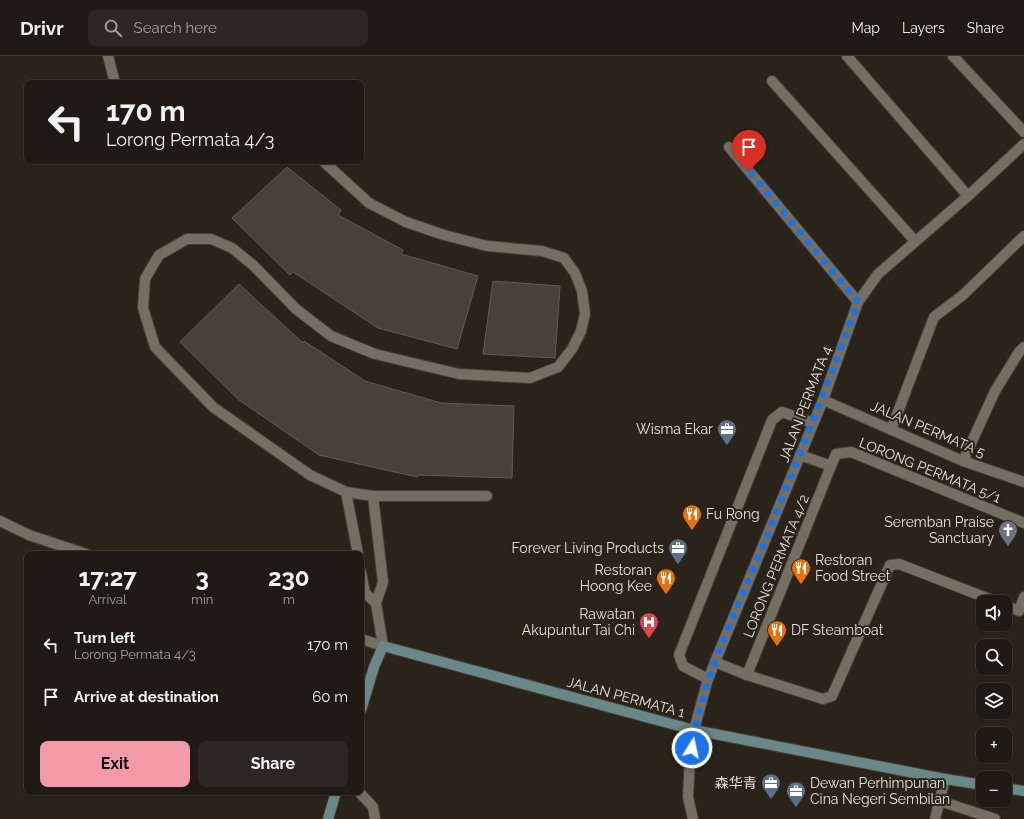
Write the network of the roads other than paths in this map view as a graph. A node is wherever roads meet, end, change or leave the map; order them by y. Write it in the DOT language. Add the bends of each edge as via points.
graph roads {
  1 [pos="108,56"];
  2 [pos="847,56"];
  3 [pos="953,56"];
  4 [pos="115,80"];
  5 [pos="772,81"];
  6 [pos="1024,132"];
  7 [pos="1024,144"];
  8 [pos="729,147"];
  9 [pos="326,164"];
  10 [pos="968,196"];
  11 [pos="1024,236"];
  12 [pos="915,241"];
  13 [pos="858,302"];
  14 [pos="1024,347"];
  15 [pos="822,400"];
  16 [pos="813,423"];
  17 [pos="891,430"];
  18 [pos="800,455"];
  19 [pos="963,461"];
  20 [pos="830,466"];
  21 [pos="1024,482"];
  22 [pos="346,492"];
  23 [pos="373,496"];
  24 [pos="487,496"];
  25 [pos="0,521"];
  26 [pos="1024,523"];
  27 [pos="77,551"];
  28 [pos="357,551"];
  29 [pos="364,588"];
  30 [pos="979,595"];
  31 [pos="1024,597"];
  32 [pos="376,603"];
  33 [pos="1012,608"];
  34 [pos="364,640"];
  35 [pos="383,646"];
  36 [pos="715,662"];
  37 [pos="748,674"];
  38 [pos="708,679"];
  39 [pos="364,700"];
  40 [pos="694,730"];
  41 [pos="946,779"];
  42 [pos="976,784"];
  43 [pos="1012,789"];
  44 [pos="1024,791"];
  45 [pos="335,795"];
  46 [pos="362,795"];
  47 [pos="940,802"];
  48 [pos="328,819"];
  49 [pos="375,819"];
  50 [pos="693,819"];
  51 [pos="935,819"];
  52 [pos="995,819"];
  1 -- 4 [label="street"];
  2 -- 10 [label="street"];
  3 -- 6 [label="street"];
  5 -- 12 [label="street"];
  7 -- 10 [label="street, JALAN PERMATA 4"];
  8 -- 13 [label="street"];
  9 -- 22 [label="street" via="369,202 406,222 487,246 542,251 564,258 575,273 582,290 585,314 581,331 572,349 558,367 530,378 459,374 375,354 331,336 296,309 253,265 232,248 211,239 187,239 160,255 145,279 143,308 155,347 213,407 310,475"];
  10 -- 12 [label="street, JALAN PERMATA 4"];
  11 -- 17 [label="street" via="963,295 934,317"];
  12 -- 13 [label="street, JALAN PERMATA 4" via="878,274"];
  13 -- 15 [label="street, JALAN PERMATA 4"];
  14 -- 19 [label="street" via="995,391"];
  15 -- 16 [label="street, JALAN PERMATA 4"];
  15 -- 17 [label="street, JALAN PERMATA 5"];
  16 -- 18 [label="street, JALAN PERMATA 4"];
  16 -- 38 [label="street" via="782,412 772,420 679,655 683,666"];
  17 -- 19 [label="street, JALAN PERMATA 5"];
  18 -- 20 [label="street"];
  18 -- 36 [label="street, JALAN PERMATA 4"];
  19 -- 21 [label="street, JALAN PERMATA 5"];
  20 -- 26 [label="street, LORONG PERMATA 5/1" via="836,454 851,452"];
  20 -- 37 [label="street, LORONG PERMATA 4/2"];
  22 -- 23 [label="street"];
  22 -- 28 [label="street"];
  23 -- 24 [label="street"];
  23 -- 32 [label="street" via="383,582"];
  25 -- 27 [label="street" via="28,535"];
  29 -- 32 [label="street" via="365,593"];
  30 -- 37 [label="street" via="899,564 890,565 832,696 823,699"];
  31 -- 33 [label="street" via="1019,611"];
  32 -- 35 [label="street"];
  34 -- 35 [label="street"];
  35 -- 39 [label="main road"];
  35 -- 40 [label="main road, JALAN PERMATA 1"];
  36 -- 37 [label="street"];
  36 -- 38 [label="street, JALAN PERMATA 4"];
  38 -- 40 [label="street, JALAN PERMATA 4"];
  40 -- 41 [label="main road, JALAN PERMATA 1"];
  40 -- 50 [label="street, JALAN PERMATA 4" via="688,797"];
  41 -- 42 [label="main road, JALAN PERMATA 1"];
  41 -- 47 [label="street"];
  43 -- 44 [label="main road"];
  45 -- 48 [label="main road"];
  46 -- 49 [label="street" via="373,807"];
  47 -- 51 [label="street"];
  47 -- 52 [label="street"];
}
